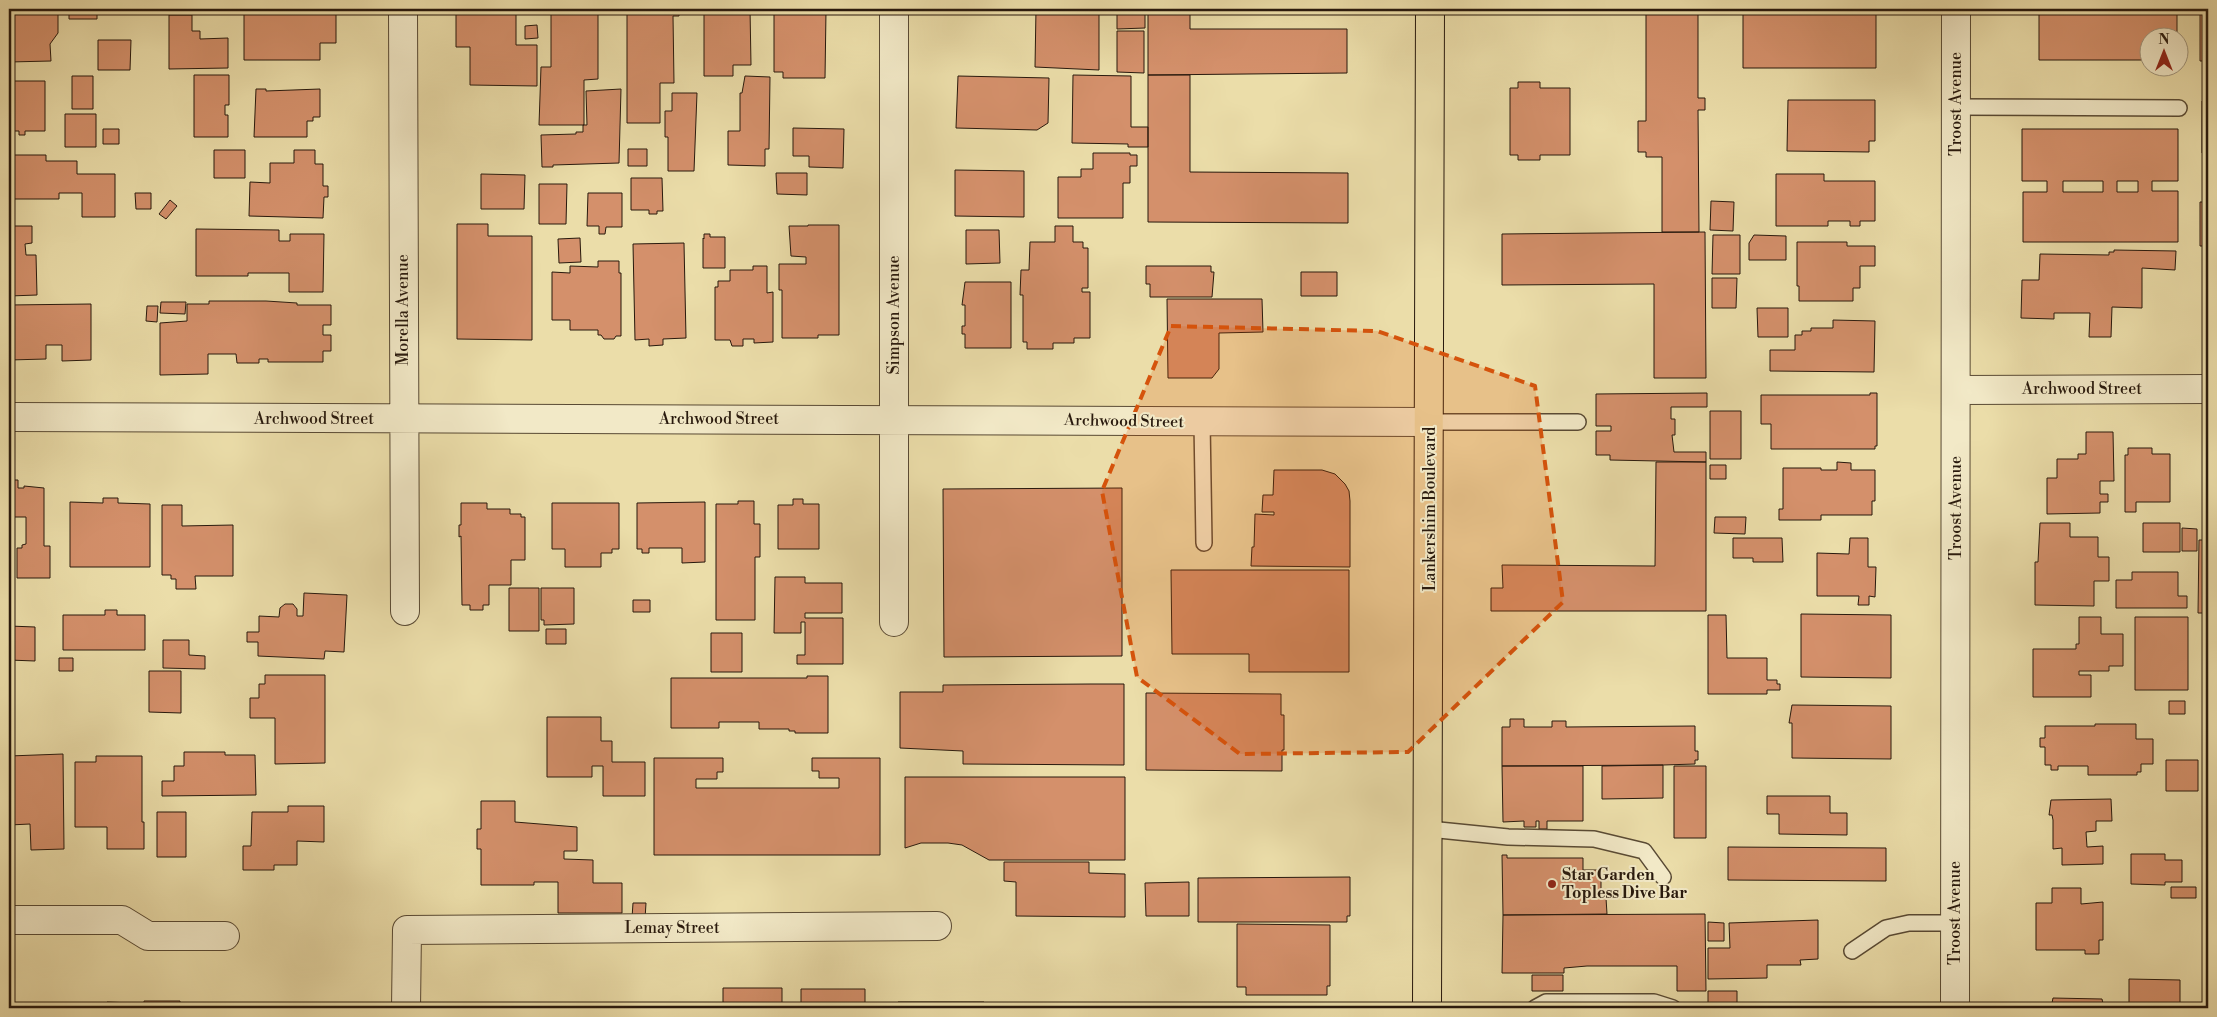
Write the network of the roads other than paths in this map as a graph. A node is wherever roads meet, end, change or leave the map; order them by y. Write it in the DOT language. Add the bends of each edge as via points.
graph roads {
  1 [pos="403,9"];
  2 [pos="894,9"];
  3 [pos="1430,9"];
  4 [pos="1956,9"];
  5 [pos="1956,107"];
  6 [pos="2179,108"];
  7 [pos="2208,389"];
  8 [pos="1956,390"];
  9 [pos="9,417"];
  10 [pos="403,419"];
  11 [pos="894,419"];
  12 [pos="1202,422"];
  13 [pos="1430,422"];
  14 [pos="1578,422"];
  15 [pos="1204,543"];
  16 [pos="405,611"];
  17 [pos="894,622"];
  18 [pos="1428,829"];
  19 [pos="1663,877"];
  20 [pos="9,920"];
  21 [pos="1955,923"];
  22 [pos="937,926"];
  23 [pos="226,936"];
  24 [pos="1852,951"];
  25 [pos="1601,1005"];
  26 [pos="406,1008"];
  27 [pos="1428,1008"];
  28 [pos="1534,1008"];
  29 [pos="1673,1008"];
  30 [pos="1955,1008"];
  1 -- 10 [label="street, Morella Avenue"];
  2 -- 11 [label="street, Simpson Avenue"];
  3 -- 13 [label="main road, Lankershim Boulevard"];
  4 -- 5 [label="street, Troost Avenue"];
  5 -- 6 [label="lane"];
  5 -- 8 [label="street, Troost Avenue"];
  7 -- 8 [label="street, Archwood Street"];
  8 -- 21 [label="street, Troost Avenue"];
  9 -- 10 [label="street, Archwood Street"];
  10 -- 11 [label="street, Archwood Street"];
  10 -- 16 [label="street, Morella Avenue"];
  11 -- 12 [label="street, Archwood Street"];
  11 -- 17 [label="street, Simpson Avenue"];
  12 -- 13 [label="street, Archwood Street"];
  12 -- 15 [label="lane"];
  13 -- 14 [label="lane"];
  13 -- 18 [label="main road, Lankershim Boulevard"];
  18 -- 19 [label="lane" via="1508,837 1594,839 1644,851"];
  18 -- 27 [label="main road, Lankershim Boulevard"];
  20 -- 23 [label="street" via="122,920 148,936"];
  21 -- 24 [label="lane" via="1909,923 1886,928"];
  21 -- 30 [label="street, Troost Avenue"];
  22 -- 26 [label="street, Lemay Street" via="407,930"];
  25 -- 28 [label="lane" via="1546,1002"];
  25 -- 29 [label="lane" via="1654,1002"];
}
